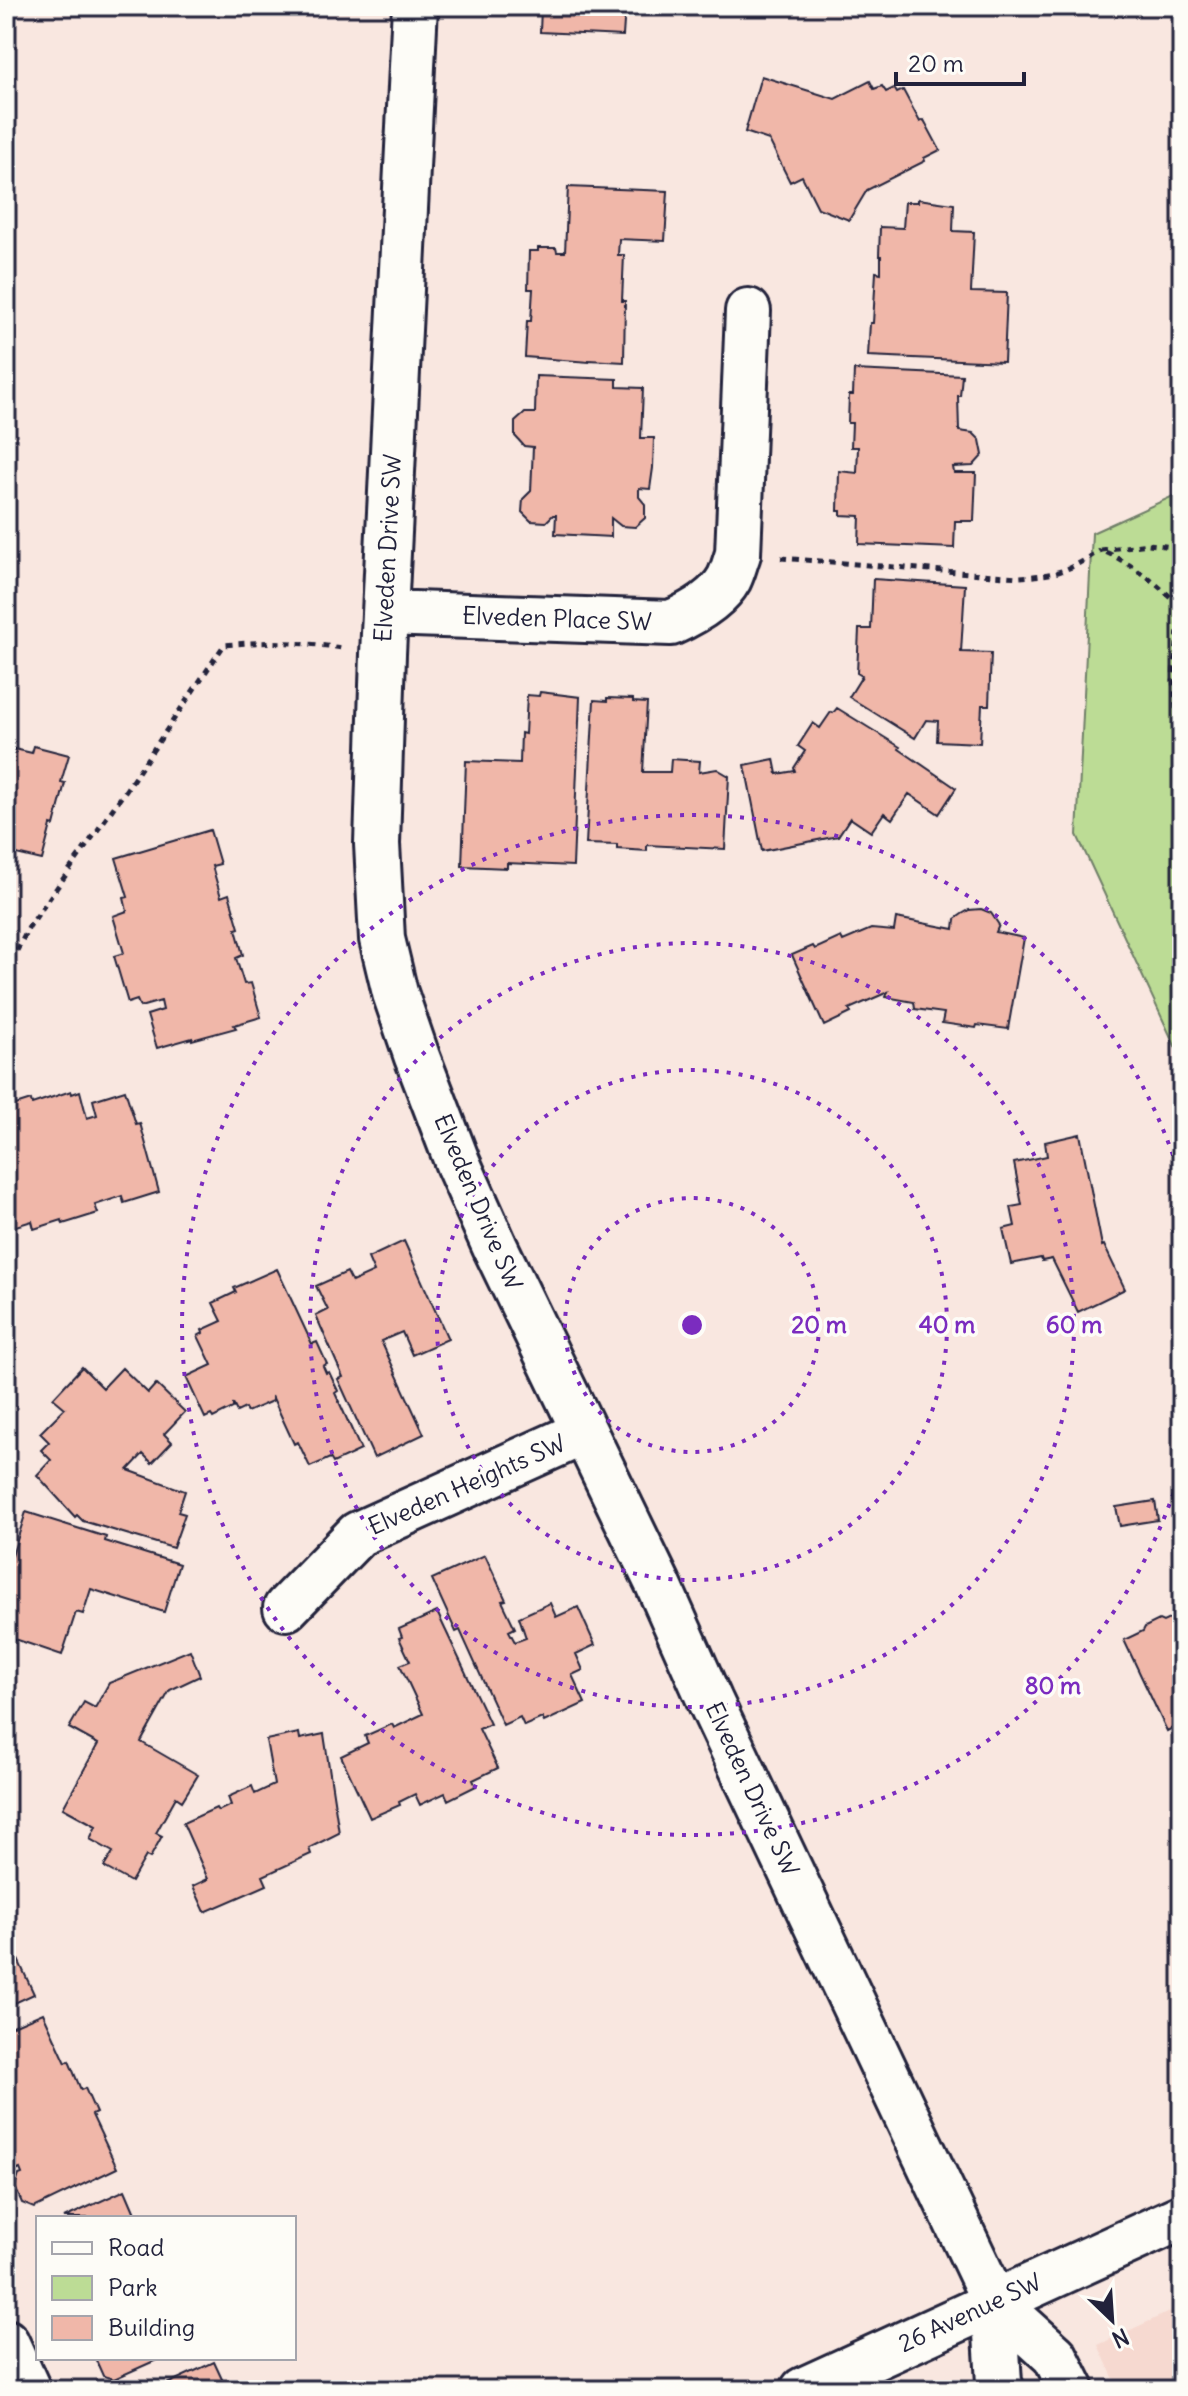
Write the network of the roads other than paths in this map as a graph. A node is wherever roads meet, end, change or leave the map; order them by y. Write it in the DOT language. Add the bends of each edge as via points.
graph roads {
  1 [pos="415,6"];
  2 [pos="748,311"];
  3 [pos="386,613"];
  4 [pos="582,1433"];
  5 [pos="286,1608"];
  6 [pos="1182,2217"];
  7 [pos="994,2301"];
  8 [pos="6,2342"];
  9 [pos="28,2390"];
  10 [pos="803,2390"];
  11 [pos="1002,2390"];
  12 [pos="1072,2390"];
  1 -- 3 [label="street, Elveden Drive SW"];
  2 -- 3 [label="street, Elveden Place SW" via="738,554 728,581 691,614 671,623"];
  3 -- 4 [label="street, Elveden Drive SW" via="377,844 382,939 395,993 458,1164"];
  4 -- 5 [label="street, Elveden Heights SW" via="358,1534"];
  4 -- 7 [label="street, Elveden Drive SW"];
  6 -- 7 [label="street, 26 Avenue SW"];
  7 -- 10 [label="street, 26 Avenue SW"];
  7 -- 11 [label="street"];
  7 -- 12 [label="street" via="1055,2356"];
  8 -- 9 [label="street"];
}
